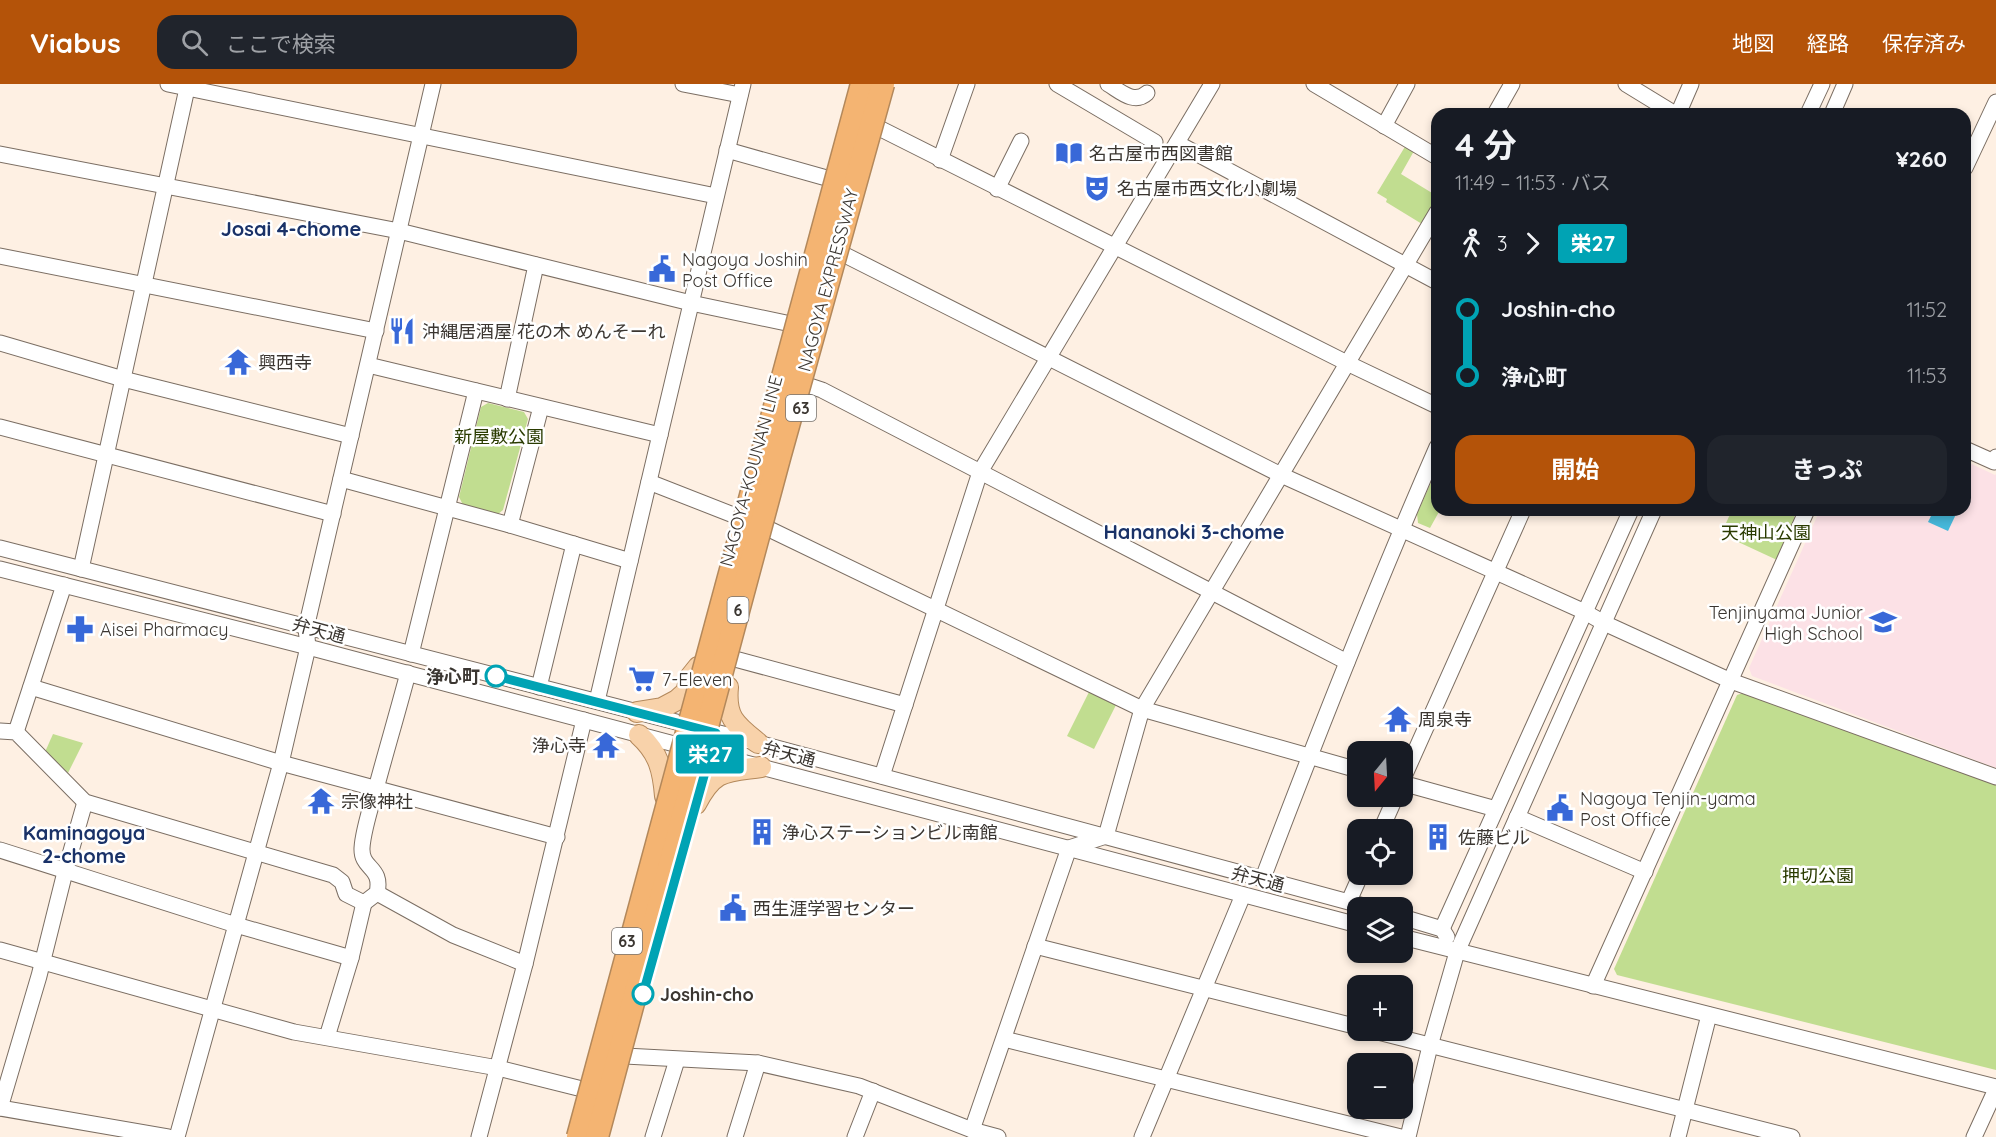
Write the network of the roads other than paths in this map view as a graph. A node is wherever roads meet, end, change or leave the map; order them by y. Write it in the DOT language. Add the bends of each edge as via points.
graph roads {
  1 [pos="168,84"];
  2 [pos="433,84"];
  3 [pos="683,84"];
  4 [pos="856,84"];
  5 [pos="862,84"];
  6 [pos="883,84"];
  7 [pos="891,84"];
  8 [pos="967,84"];
  9 [pos="1057,84"];
  10 [pos="1108,84"];
  11 [pos="1212,84"];
  12 [pos="1314,84"];
  13 [pos="1407,84"];
  14 [pos="1512,84"];
  15 [pos="1626,84"];
  16 [pos="1692,84"];
  17 [pos="1822,84"];
  18 [pos="1845,84"];
  19 [pos="188,86"];
  20 [pos="741,90"];
  21 [pos="1147,93"];
  22 [pos="1996,102"];
  23 [pos="1498,108"];
  24 [pos="1667,108"];
  25 [pos="1680,108"];
  26 [pos="1811,108"];
  27 [pos="1835,108"];
  28 [pos="1384,126"];
  29 [pos="877,127"];
  30 [pos="421,136"];
  31 [pos="1022,141"];
  32 [pos="1155,142"];
  33 [pos="1177,143"];
  34 [pos="727,150"];
  35 [pos="1431,153"];
  36 [pos="0,154"];
  37 [pos="1971,155"];
  38 [pos="940,160"];
  39 [pos="830,179"];
  40 [pos="166,186"];
  41 [pos="997,189"];
  42 [pos="716,196"];
  43 [pos="1431,222"];
  44 [pos="399,231"];
  45 [pos="1114,247"];
  46 [pos="841,253"];
  47 [pos="0,256"];
  48 [pos="536,265"];
  49 [pos="1406,265"];
  50 [pos="1431,279"];
  51 [pos="144,284"];
  52 [pos="691,303"];
  53 [pos="791,324"];
  54 [pos="376,331"];
  55 [pos="0,343"];
  56 [pos="1047,359"];
  57 [pos="1347,363"];
  58 [pos="368,365"];
  59 [pos="123,379"];
  60 [pos="807,385"];
  61 [pos="476,391"];
  62 [pos="507,399"];
  63 [pos="1431,403"];
  64 [pos="541,407"];
  65 [pos="0,427"];
  66 [pos="660,435"];
  67 [pos="351,436"];
  68 [pos="1971,452"];
  69 [pos="106,454"];
  70 [pos="1996,457"];
  71 [pos="1431,461"];
  72 [pos="980,472"];
  73 [pos="1281,475"];
  74 [pos="341,479"];
  75 [pos="649,482"];
  76 [pos="447,508"];
  77 [pos="333,514"];
  78 [pos="1520,516"];
  79 [pos="1628,516"];
  80 [pos="1651,516"];
  81 [pos="1804,516"];
  82 [pos="738,517"];
  83 [pos="510,525"];
  84 [pos="769,529"];
  85 [pos="1401,530"];
  86 [pos="574,544"];
  87 [pos="0,548"];
  88 [pos="630,561"];
  89 [pos="0,568"];
  90 [pos="81,569"];
  91 [pos="1496,572"];
  92 [pos="64,585"];
  93 [pos="1212,592"];
  94 [pos="936,610"];
  95 [pos="1585,612"];
  96 [pos="1604,623"];
  97 [pos="306,628"];
  98 [pos="308,647"];
  99 [pos="411,654"];
  100 [pos="735,659"];
  101 [pos="1347,662"];
  102 [pos="698,667"];
  103 [pos="408,673"];
  104 [pos="1731,681"];
  105 [pos="31,687"];
  106 [pos="539,687"];
  107 [pos="728,688"];
  108 [pos="597,702"];
  109 [pos="905,705"];
  110 [pos="1142,709"];
  111 [pos="637,712"];
  112 [pos="584,720"];
  113 [pos="683,725"];
  114 [pos="0,731"];
  115 [pos="16,732"];
  116 [pos="716,733"];
  117 [pos="639,735"];
  118 [pos="758,743"];
  119 [pos="678,745"];
  120 [pos="710,753"];
  121 [pos="1310,756"];
  122 [pos="1413,757"];
  123 [pos="281,763"];
  124 [pos="761,767"];
  125 [pos="1347,767"];
  126 [pos="882,776"];
  127 [pos="1996,777"];
  128 [pos="1413,785"];
  129 [pos="376,788"];
  130 [pos="665,796"];
  131 [pos="86,802"];
  132 [pos="696,804"];
  133 [pos="1496,809"];
  134 [pos="1517,818"];
  135 [pos="1106,836"];
  136 [pos="557,837"];
  137 [pos="1069,848"];
  138 [pos="0,850"];
  139 [pos="256,852"];
  140 [pos="65,872"];
  141 [pos="1645,872"];
  142 [pos="1263,878"];
  143 [pos="1243,895"];
  144 [pos="371,898"];
  145 [pos="1347,900"];
  146 [pos="1413,920"];
  147 [pos="1347,922"];
  148 [pos="236,925"];
  149 [pos="1442,929"];
  150 [pos="1413,940"];
  151 [pos="1035,946"];
  152 [pos="0,950"];
  153 [pos="1457,952"];
  154 [pos="351,958"];
  155 [pos="42,961"];
  156 [pos="525,964"];
  157 [pos="1593,986"];
  158 [pos="1205,989"];
  159 [pos="212,1009"];
  160 [pos="1709,1015"];
  161 [pos="1347,1024"];
  162 [pos="327,1036"];
  163 [pos="1004,1039"];
  164 [pos="1411,1041"];
  165 [pos="1430,1046"];
  166 [pos="625,1056"];
  167 [pos="676,1060"];
  168 [pos="758,1063"];
  169 [pos="498,1068"];
  170 [pos="1167,1079"];
  171 [pos="1996,1088"];
  172 [pos="586,1090"];
  173 [pos="873,1091"];
  174 [pos="0,1108"];
  175 [pos="1684,1110"];
  176 [pos="972,1130"];
  177 [pos="168,1137"];
  178 [pos="177,1137"];
  179 [pos="479,1137"];
  180 [pos="573,1137"];
  181 [pos="578,1137"];
  182 [pos="597,1137"];
  183 [pos="604,1137"];
  184 [pos="653,1137"];
  185 [pos="735,1137"];
  186 [pos="855,1137"];
  187 [pos="998,1137"];
  188 [pos="1142,1137"];
  189 [pos="1401,1137"];
  190 [pos="1408,1137"];
  191 [pos="1678,1137"];
  192 [pos="1792,1137"];
  193 [pos="1974,1137"];
  1 -- 19 [label="street"];
  2 -- 30 [label="street"];
  3 -- 20 [label="street"];
  4 -- 39 [label="main road, NAGOYA-KOUNAN LINE / 63"];
  5 -- 181 [label="highway, NAGOYA EXPRESSWAY / 6, bridge"];
  6 -- 182 [label="highway, NAGOYA EXPRESSWAY / 6, bridge"];
  7 -- 29 [label="main road, NAGOYA-KOUNAN LINE / 63"];
  8 -- 38 [label="street"];
  9 -- 32 [label="street"];
  10 -- 21 [label="street" via="1132,98"];
  11 -- 33 [label="street"];
  12 -- 28 [label="street"];
  13 -- 28 [label="street"];
  14 -- 23 [label="street"];
  15 -- 24 [label="street"];
  16 -- 25 [label="street"];
  17 -- 26 [label="street"];
  18 -- 27 [label="street"];
  19 -- 30 [label="street"];
  19 -- 40 [label="street"];
  20 -- 34 [label="street"];
  22 -- 37 [label="street"];
  28 -- 35 [label="street"];
  29 -- 38 [label="street"];
  29 -- 46 [label="main road, NAGOYA-KOUNAN LINE / 63"];
  30 -- 42 [label="street"];
  30 -- 44 [label="street"];
  31 -- 41 [label="street"];
  33 -- 45 [label="street"];
  33 -- 49 [label="street"];
  34 -- 39 [label="street"];
  34 -- 42 [label="street"];
  36 -- 40 [label="street"];
  38 -- 41 [label="street"];
  39 -- 53 [label="main road, NAGOYA-KOUNAN LINE / 63"];
  40 -- 44 [label="street"];
  40 -- 51 [label="street"];
  41 -- 45 [label="street"];
  42 -- 52 [label="street"];
  43 -- 49 [label="street"];
  44 -- 48 [label="street"];
  44 -- 54 [label="street"];
  45 -- 56 [label="street"];
  45 -- 57 [label="street"];
  46 -- 56 [label="street"];
  46 -- 60 [label="main road, NAGOYA-KOUNAN LINE / 63"];
  47 -- 51 [label="street"];
  48 -- 52 [label="street"];
  48 -- 62 [label="street"];
  49 -- 50 [label="street"];
  49 -- 57 [label="street"];
  51 -- 54 [label="street"];
  51 -- 59 [label="street"];
  52 -- 53 [label="street"];
  52 -- 66 [label="street"];
  53 -- 82 [label="main road, NAGOYA-KOUNAN LINE / 63"];
  54 -- 58 [label="street"];
  55 -- 59 [label="street"];
  56 -- 72 [label="street"];
  56 -- 73 [label="street"];
  57 -- 63 [label="street"];
  57 -- 73 [label="street"];
  58 -- 61 [label="street"];
  58 -- 67 [label="street"];
  59 -- 67 [label="street"];
  59 -- 69 [label="street"];
  60 -- 72 [label="street"];
  60 -- 84 [label="main road, NAGOYA-KOUNAN LINE / 63"];
  61 -- 62 [label="street"];
  61 -- 76 [label="street"];
  62 -- 64 [label="street"];
  64 -- 66 [label="street"];
  64 -- 83 [label="street"];
  65 -- 69 [label="street"];
  66 -- 75 [label="street"];
  67 -- 74 [label="street"];
  68 -- 70 [label="street" via="1994,462"];
  69 -- 77 [label="street"];
  69 -- 90 [label="street"];
  71 -- 85 [label="street"];
  72 -- 93 [label="street"];
  72 -- 94 [label="street"];
  73 -- 85 [label="street"];
  73 -- 93 [label="street"];
  74 -- 76 [label="street"];
  74 -- 77 [label="street"];
  75 -- 82 [label="street"];
  75 -- 88 [label="street"];
  76 -- 83 [label="street"];
  76 -- 99 [label="street"];
  77 -- 97 [label="street"];
  78 -- 91 [label="street"];
  79 -- 95 [label="street"];
  80 -- 96 [label="street"];
  81 -- 104 [label="street"];
  82 -- 84 [label="street"];
  82 -- 102 [label="main road, NAGOYA-KOUNAN LINE / 63"];
  83 -- 86 [label="street"];
  84 -- 94 [label="street"];
  84 -- 100 [label="main road, NAGOYA-KOUNAN LINE / 63"];
  85 -- 91 [label="street"];
  85 -- 101 [label="street"];
  86 -- 88 [label="street"];
  86 -- 106 [label="street"];
  87 -- 90 [label="street, 弁天通"];
  88 -- 108 [label="street"];
  89 -- 92 [label="street, 弁天通"];
  90 -- 97 [label="street, 弁天通"];
  91 -- 95 [label="street"];
  91 -- 122 [label="street"];
  92 -- 98 [label="street, 弁天通"];
  92 -- 105 [label="street"];
  93 -- 101 [label="street"];
  93 -- 110 [label="street"];
  94 -- 109 [label="street"];
  94 -- 110 [label="street"];
  95 -- 96 [label="street"];
  95 -- 133 [label="street"];
  96 -- 104 [label="street"];
  96 -- 134 [label="street"];
  97 -- 98 [label="street"];
  97 -- 99 [label="street, 弁天通"];
  98 -- 103 [label="street, 弁天通"];
  98 -- 123 [label="street"];
  99 -- 106 [label="street, 弁天通"];
  100 -- 107 [label="main road, NAGOYA-KOUNAN LINE / 63"];
  100 -- 109 [label="street"];
  101 -- 121 [label="street"];
  102 -- 111 [label="main road" via="686,692 676,700 662,708"];
  102 -- 113 [label="main road, NAGOYA-KOUNAN LINE / 63"];
  103 -- 112 [label="street, 弁天通"];
  103 -- 129 [label="street"];
  104 -- 127 [label="street"];
  104 -- 141 [label="street"];
  105 -- 115 [label="street"];
  105 -- 123 [label="street"];
  106 -- 108 [label="street, 弁天通"];
  107 -- 116 [label="main road, NAGOYA-KOUNAN LINE / 63"];
  107 -- 118 [label="main road" via="726,704 732,719"];
  108 -- 111 [label="street, 弁天通"];
  109 -- 126 [label="street"];
  110 -- 121 [label="street"];
  110 -- 135 [label="street"];
  111 -- 113 [label="street, 弁天通"];
  112 -- 117 [label="street, 弁天通"];
  112 -- 136 [label="street"];
  113 -- 116 [label="street, 弁天通"];
  113 -- 119 [label="main road, NAGOYA-KOUNAN LINE / 63"];
  114 -- 115 [label="street"];
  115 -- 131 [label="street"];
  116 -- 118 [label="street, 弁天通"];
  116 -- 120 [label="main road, NAGOYA-KOUNAN LINE / 63"];
  117 -- 119 [label="street, 弁天通"];
  117 -- 130 [label="main road" via="658,757"];
  118 -- 126 [label="street, 弁天通"];
  119 -- 120 [label="street, 弁天通"];
  119 -- 130 [label="main road, NAGOYA-KOUNAN LINE / 63"];
  120 -- 124 [label="street, 弁天通"];
  120 -- 132 [label="main road, NAGOYA-KOUNAN LINE / 63"];
  121 -- 125 [label="street"];
  121 -- 142 [label="street"];
  123 -- 129 [label="street"];
  123 -- 139 [label="street"];
  124 -- 132 [label="main road" via="718,775"];
  124 -- 137 [label="street, 弁天通"];
  126 -- 135 [label="street, 弁天通"];
  128 -- 133 [label="street"];
  129 -- 136 [label="street"];
  129 -- 144 [label="street" via="362,849 364,862 379,881"];
  130 -- 172 [label="main road, NAGOYA-KOUNAN LINE / 63"];
  131 -- 139 [label="street"];
  131 -- 140 [label="street"];
  132 -- 166 [label="main road, NAGOYA-KOUNAN LINE / 63"];
  133 -- 149 [label="street"];
  134 -- 141 [label="street"];
  134 -- 153 [label="street"];
  135 -- 137 [label="street"];
  135 -- 142 [label="street, 弁天通"];
  136 -- 156 [label="street"];
  137 -- 143 [label="street, 弁天通"];
  137 -- 151 [label="street"];
  138 -- 140 [label="street"];
  139 -- 144 [label="street" via="333,875 342,882 346,894"];
  139 -- 148 [label="street"];
  140 -- 148 [label="street"];
  140 -- 155 [label="street"];
  141 -- 157 [label="street"];
  142 -- 145 [label="street, 弁天通"];
  143 -- 147 [label="street, 弁天通"];
  143 -- 158 [label="street"];
  144 -- 154 [label="street"];
  144 -- 156 [label="street"];
  146 -- 149 [label="street"];
  148 -- 154 [label="street"];
  148 -- 159 [label="street"];
  149 -- 153 [label="street"];
  150 -- 153 [label="street"];
  151 -- 158 [label="street"];
  151 -- 163 [label="street"];
  152 -- 155 [label="street"];
  153 -- 157 [label="street"];
  153 -- 165 [label="street"];
  154 -- 162 [label="street"];
  155 -- 159 [label="street"];
  155 -- 174 [label="street"];
  156 -- 169 [label="street"];
  157 -- 160 [label="street"];
  158 -- 161 [label="street"];
  158 -- 170 [label="street"];
  159 -- 162 [label="street" via="294,1032"];
  159 -- 178 [label="street"];
  160 -- 171 [label="street"];
  160 -- 175 [label="street"];
  162 -- 169 [label="street"];
  163 -- 170 [label="street"];
  163 -- 176 [label="street"];
  164 -- 165 [label="street"];
  165 -- 175 [label="street"];
  165 -- 190 [label="street"];
  166 -- 167 [label="street"];
  166 -- 183 [label="main road, NAGOYA-KOUNAN LINE / 63"];
  167 -- 168 [label="street"];
  167 -- 184 [label="street"];
  168 -- 173 [label="street"];
  168 -- 185 [label="street"];
  169 -- 172 [label="street"];
  169 -- 179 [label="street"];
  170 -- 188 [label="street"];
  170 -- 189 [label="street"];
  171 -- 193 [label="street"];
  172 -- 180 [label="main road, NAGOYA-KOUNAN LINE / 63"];
  173 -- 176 [label="street"];
  173 -- 186 [label="street"];
  174 -- 177 [label="street"];
  175 -- 191 [label="street"];
  175 -- 192 [label="street"];
  176 -- 187 [label="street"];
}
